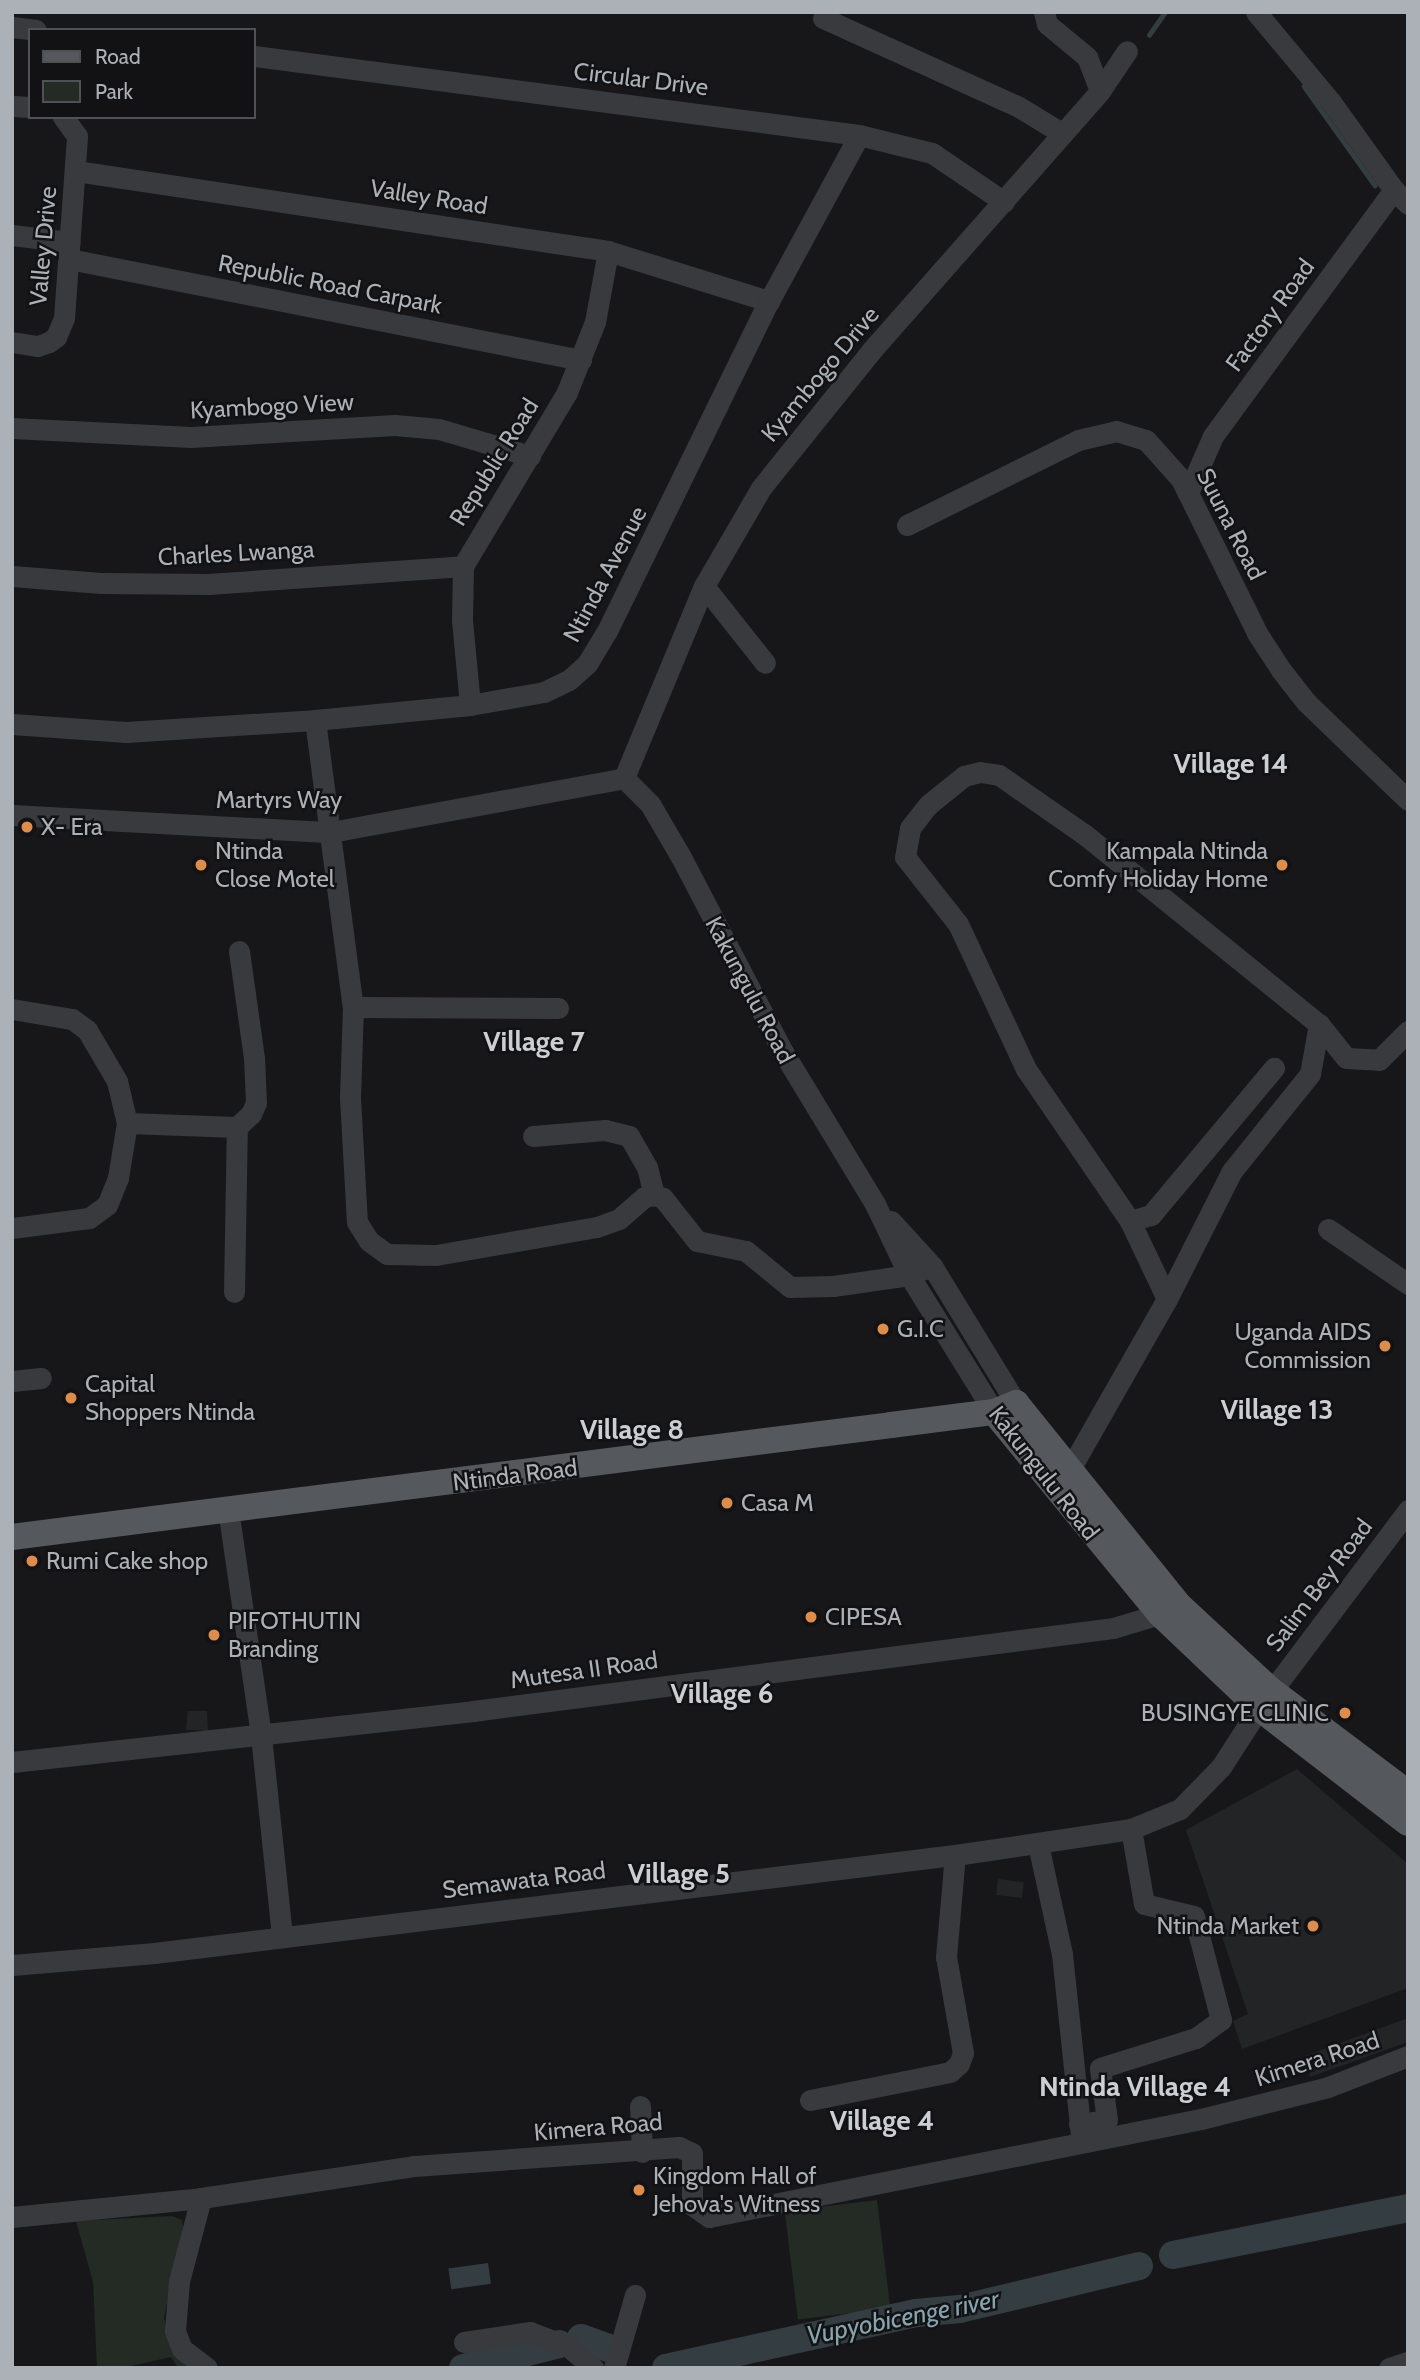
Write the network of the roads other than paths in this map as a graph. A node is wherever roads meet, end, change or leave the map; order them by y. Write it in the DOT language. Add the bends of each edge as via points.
graph roads {
  1 [pos="1044,12"];
  2 [pos="1256,12"];
  3 [pos="823,18"];
  4 [pos="1127,51"];
  5 [pos="256,56"];
  6 [pos="1100,90"];
  7 [pos="64,119"];
  8 [pos="1060,132"];
  9 [pos="859,135"];
  10 [pos="76,171"];
  11 [pos="1401,197"];
  12 [pos="1004,202"];
  13 [pos="12,235"];
  14 [pos="69,251"];
  15 [pos="608,251"];
  16 [pos="769,301"];
  17 [pos="12,342"];
  18 [pos="581,360"];
  19 [pos="12,428"];
  20 [pos="530,456"];
  21 [pos="1188,493"];
  22 [pos="907,525"];
  23 [pos="463,566"];
  24 [pos="12,576"];
  25 [pos="704,586"];
  26 [pos="765,663"];
  27 [pos="470,705"];
  28 [pos="315,720"];
  29 [pos="12,724"];
  30 [pos="624,778"];
  31 [pos="1408,800"];
  32 [pos="12,815"];
  33 [pos="331,831"];
  34 [pos="239,951"];
  35 [pos="354,1007"];
  36 [pos="558,1008"];
  37 [pos="12,1009"];
  38 [pos="1319,1024"];
  39 [pos="1408,1031"];
  40 [pos="1346,1058"];
  41 [pos="1274,1068"];
  42 [pos="1310,1074"];
  43 [pos="127,1123"];
  44 [pos="237,1127"];
  45 [pos="533,1136"];
  46 [pos="654,1195"];
  47 [pos="875,1204"];
  48 [pos="1130,1221"];
  49 [pos="12,1228"];
  50 [pos="1328,1229"];
  51 [pos="932,1266"];
  52 [pos="909,1275"];
  53 [pos="1408,1284"];
  54 [pos="234,1292"];
  55 [pos="1167,1299"];
  56 [pos="41,1378"];
  57 [pos="12,1381"];
  58 [pos="1005,1407"];
  59 [pos="1061,1477"];
  60 [pos="228,1509"];
  61 [pos="1408,1510"];
  62 [pos="12,1536"];
  63 [pos="1170,1609"];
  64 [pos="1265,1699"];
  65 [pos="261,1736"];
  66 [pos="12,1762"];
  67 [pos="1408,1793"];
  68 [pos="1408,1823"];
  69 [pos="1130,1829"];
  70 [pos="1038,1844"];
  71 [pos="955,1855"];
  72 [pos="282,1937"];
  73 [pos="12,1965"];
  74 [pos="1408,2056"];
  75 [pos="810,2099"];
  76 [pos="640,2106"];
  77 [pos="1081,2134"];
  78 [pos="642,2152"];
  79 [pos="201,2198"];
  80 [pos="12,2217"];
  81 [pos="635,2295"];
  82 [pos="464,2342"];
  83 [pos="1408,2362"];
  84 [pos="207,2368"];
  85 [pos="593,2368"];
  86 [pos="614,2368"];
  87 [pos="1390,2368"];
  1 -- 6 [label="street" via="1047,24 1087,57"];
  2 -- 11 [label="street" via="1331,102"];
  3 -- 8 [label="street" via="1019,107"];
  4 -- 6 [label="street, Kyambogo Drive"];
  5 -- 9 [label="street, Circular Drive"];
  6 -- 8 [label="street, Kyambogo Drive"];
  7 -- 10 [label="street, Valley Drive" via="77,136"];
  8 -- 12 [label="street, Kyambogo Drive"];
  9 -- 12 [label="street, Circular Drive" via="932,153"];
  9 -- 16 [label="street, Ntinda Avenue"];
  10 -- 14 [label="street, Valley Drive"];
  10 -- 15 [label="street, Valley Road"];
  11 -- 21 [label="street, Factory Road" via="1213,436"];
  12 -- 25 [label="street, Kyambogo Drive" via="786,455 740,519"];
  13 -- 14 [label="street, Republic Road Carpark"];
  14 -- 17 [label="street, Valley Drive" via="64,318 56,337 38,346"];
  14 -- 18 [label="street, Republic Road Carpark"];
  15 -- 16 [label="street, Valley Road"];
  15 -- 18 [label="street, Republic Road" via="595,322"];
  16 -- 27 [label="street, Ntinda Avenue" via="715,418 587,664 569,680 544,692"];
  18 -- 20 [label="street, Republic Road"];
  19 -- 20 [label="street, Kyambogo View" via="191,438 415,426"];
  20 -- 23 [label="street, Republic Road"];
  21 -- 22 [label="street, Suuna Road" via="1146,440 1116,431 1079,440"];
  21 -- 31 [label="street, Suuna Road" via="1257,633 1281,670 1325,721"];
  23 -- 24 [label="street, Charles Lwanga" via="208,584"];
  23 -- 27 [label="street, Republic Road"];
  25 -- 26 [label="street"];
  25 -- 30 [label="street, Kyambogo Drive"];
  27 -- 28 [label="street, Ntinda Avenue"];
  28 -- 29 [label="street, Ntinda Avenue" via="125,733"];
  28 -- 33 [label="street"];
  30 -- 33 [label="street, Martyrs Way"];
  30 -- 47 [label="street, Kakungulu Road" via="656,814 783,1052"];
  32 -- 33 [label="street, Martyrs Way"];
  33 -- 35 [label="street"];
  34 -- 44 [label="street" via="251,1026 256,1103"];
  35 -- 36 [label="street"];
  35 -- 46 [label="street" via="350,1098 357,1222 369,1241 387,1254 436,1255 597,1227 619,1219 644,1197"];
  37 -- 43 [label="street" via="72,1019 87,1030 117,1081"];
  38 -- 40 [label="street"];
  38 -- 42 [label="street"];
  38 -- 48 [label="street" via="1084,834 999,775 981,772 964,776 928,805 910,828 905,857 953,917 1026,1069"];
  39 -- 40 [label="street" via="1379,1060"];
  40 -- 42 [label="street"];
  41 -- 48 [label="street" via="1151,1215"];
  42 -- 55 [label="street" via="1232,1171"];
  43 -- 44 [label="street"];
  43 -- 49 [label="street" via="118,1178 107,1205 89,1218"];
  44 -- 54 [label="street"];
  45 -- 46 [label="street" via="605,1130 629,1136 647,1167"];
  46 -- 52 [label="street" via="663,1198 697,1241 746,1251 790,1287 808,1289"];
  47 -- 51 [label="street, Kakungulu Road"];
  47 -- 52 [label="street, Kakungulu Road"];
  48 -- 55 [label="street"];
  50 -- 53 [label="street"];
  51 -- 52 [label="street"];
  51 -- 58 [label="street, Kakungulu Road"];
  52 -- 58 [label="street, Kakungulu Road"];
  55 -- 59 [label="street"];
  56 -- 57 [label="street"];
  58 -- 59 [label="main road, Kakungulu Road"];
  58 -- 60 [label="main road, Ntinda Road"];
  59 -- 63 [label="main road, Kakungulu Road"];
  60 -- 62 [label="main road, Ntinda Road"];
  60 -- 65 [label="street"];
  61 -- 64 [label="street, Salim Bey Road"];
  63 -- 64 [label="main road"];
  63 -- 65 [label="street, Mutesa II Road" via="1114,1628"];
  64 -- 67 [label="main road"];
  64 -- 68 [label="main road"];
  64 -- 69 [label="street, Semawata Road" via="1221,1767 1196,1794 1180,1809"];
  65 -- 66 [label="street, Mutesa II Road"];
  65 -- 72 [label="street"];
  69 -- 70 [label="street, Semawata Road"];
  69 -- 77 [label="street" via="1144,1904 1194,1916 1221,2020 1196,2038 1100,2068 1107,2120"];
  70 -- 71 [label="street, Semawata Road"];
  70 -- 77 [label="street" via="1062,1954"];
  71 -- 72 [label="street, Semawata Road"];
  71 -- 75 [label="street" via="946,1957 963,2053 960,2064 950,2072"];
  72 -- 73 [label="street, Semawata Road"];
  74 -- 77 [label="street, Kimera Road" via="1328,2087 1258,2106"];
  76 -- 78 [label="street"];
  77 -- 78 [label="street, Kimera Road" via="709,2217 692,2205 692,2152 679,2147"];
  78 -- 79 [label="street, Kimera Road" via="414,2166"];
  79 -- 80 [label="street, Kimera Road"];
  79 -- 84 [label="street" via="179,2281 175,2331 182,2349"];
  81 -- 86 [label="street"];
  82 -- 85 [label="street" via="530,2332 569,2347"];
  83 -- 87 [label="street"];
}
